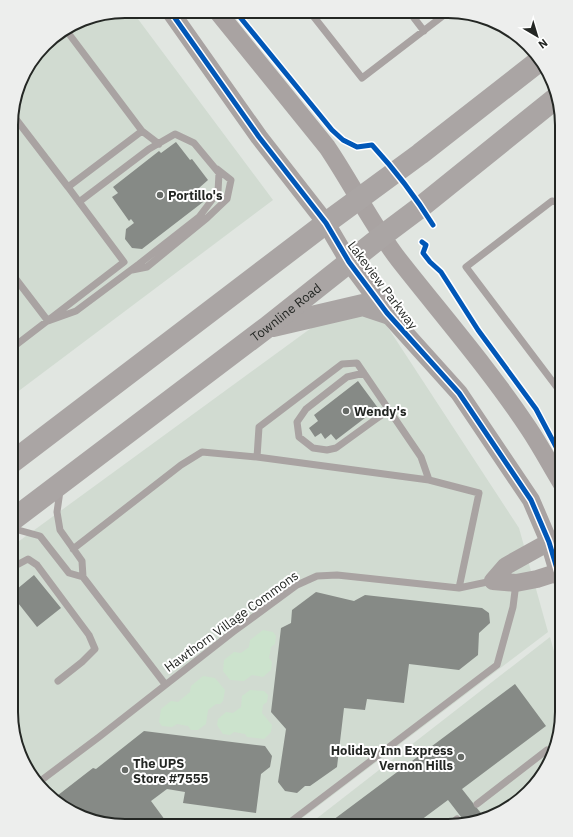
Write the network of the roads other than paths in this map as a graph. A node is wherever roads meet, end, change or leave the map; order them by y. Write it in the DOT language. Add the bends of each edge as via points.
graph roads {
  1 [pos="175,18"];
  2 [pos="223,18"];
  3 [pos="315,18"];
  4 [pos="414,18"];
  5 [pos="440,18"];
  6 [pos="424,31"];
  7 [pos="69,34"];
  8 [pos="535,64"];
  9 [pos="552,101"];
  10 [pos="18,122"];
  11 [pos="142,131"];
  12 [pos="158,144"];
  13 [pos="213,166"];
  14 [pos="68,187"];
  15 [pos="359,200"];
  16 [pos="80,202"];
  17 [pos="555,202"];
  18 [pos="326,223"];
  19 [pos="382,236"];
  20 [pos="349,262"];
  21 [pos="130,270"];
  22 [pos="18,282"];
  23 [pos="387,313"];
  24 [pos="48,321"];
  25 [pos="266,328"];
  26 [pos="18,344"];
  27 [pos="364,373"];
  28 [pos="555,385"];
  29 [pos="389,410"];
  30 [pos="257,457"];
  31 [pos="18,458"];
  32 [pos="555,472"];
  33 [pos="429,480"];
  34 [pos="60,484"];
  35 [pos="18,516"];
  36 [pos="18,530"];
  37 [pos="555,537"];
  38 [pos="555,540"];
  39 [pos="73,549"];
  40 [pos="18,565"];
  41 [pos="555,576"];
  42 [pos="82,577"];
  43 [pos="493,581"];
  44 [pos="516,583"];
  45 [pos="459,588"];
  46 [pos="58,681"];
  47 [pos="165,684"];
  48 [pos="546,754"];
  49 [pos="42,780"];
  50 [pos="477,804"];
  51 [pos="294,819"];
  1 -- 18 [label="street, Lakeview Parkway" via="260,137"];
  2 -- 15 [label="street" via="327,147"];
  3 -- 6 [label="lane" via="362,78"];
  4 -- 6 [label="lane"];
  5 -- 6 [label="lane"];
  7 -- 11 [label="lane"];
  8 -- 15 [label="main road"];
  9 -- 19 [label="main road, Townline Road"];
  10 -- 14 [label="lane"];
  11 -- 12 [label="lane"];
  11 -- 14 [label="lane"];
  12 -- 13 [label="lane" via="175,134 194,143"];
  12 -- 16 [label="lane"];
  13 -- 21 [label="lane" via="219,173 218,192 199,217"];
  13 -- 21 [label="lane" via="231,180 227,199 147,267"];
  14 -- 16 [label="lane"];
  15 -- 18 [label="main road"];
  15 -- 19 [label="street"];
  16 -- 24 [label="lane" via="124,262"];
  17 -- 28 [label="lane" via="552,201 466,267"];
  18 -- 20 [label="street, Lakeview Parkway"];
  18 -- 31 [label="main road"];
  19 -- 20 [label="main road, Townline Road"];
  19 -- 32 [label="street" via="488,372 529,429"];
  20 -- 23 [label="street, Lakeview Parkway"];
  20 -- 25 [label="main road, Townline Road"];
  21 -- 24 [label="lane" via="76,311"];
  22 -- 24 [label="lane"];
  23 -- 25 [label="main road" via="363,305"];
  23 -- 37 [label="street, Lakeview Parkway" via="459,393"];
  24 -- 26 [label="lane"];
  25 -- 34 [label="main road, Townline Road"];
  27 -- 29 [label="lane"];
  27 -- 29 [label="lane" via="347,378 306,409 296,422 299,437 313,448 336,448"];
  27 -- 30 [label="lane" via="357,363 342,364 260,427"];
  29 -- 33 [label="lane" via="421,456"];
  30 -- 33 [label="lane"];
  30 -- 39 [label="lane" via="202,452 181,465"];
  33 -- 45 [label="lane" via="479,493"];
  34 -- 35 [label="main road, Townline Road"];
  34 -- 39 [label="lane" via="57,512 60,530"];
  36 -- 42 [label="lane" via="40,536 69,573"];
  38 -- 43 [label="street" via="506,566"];
  39 -- 42 [label="lane" via="82,561"];
  40 -- 46 [label="lane" via="28,559 37,566 89,635 95,649"];
  41 -- 44 [label="street"];
  42 -- 47 [label="lane"];
  43 -- 44 [label="street"];
  43 -- 45 [label="lane, Hawthorn Village Commons"];
  44 -- 51 [label="lane" via="513,607 497,665"];
  45 -- 47 [label="lane, Hawthorn Village Commons" via="337,575 317,576 297,586 232,632"];
  47 -- 49 [label="lane, Hawthorn Village Commons"];
  48 -- 50 [label="lane"];
}
